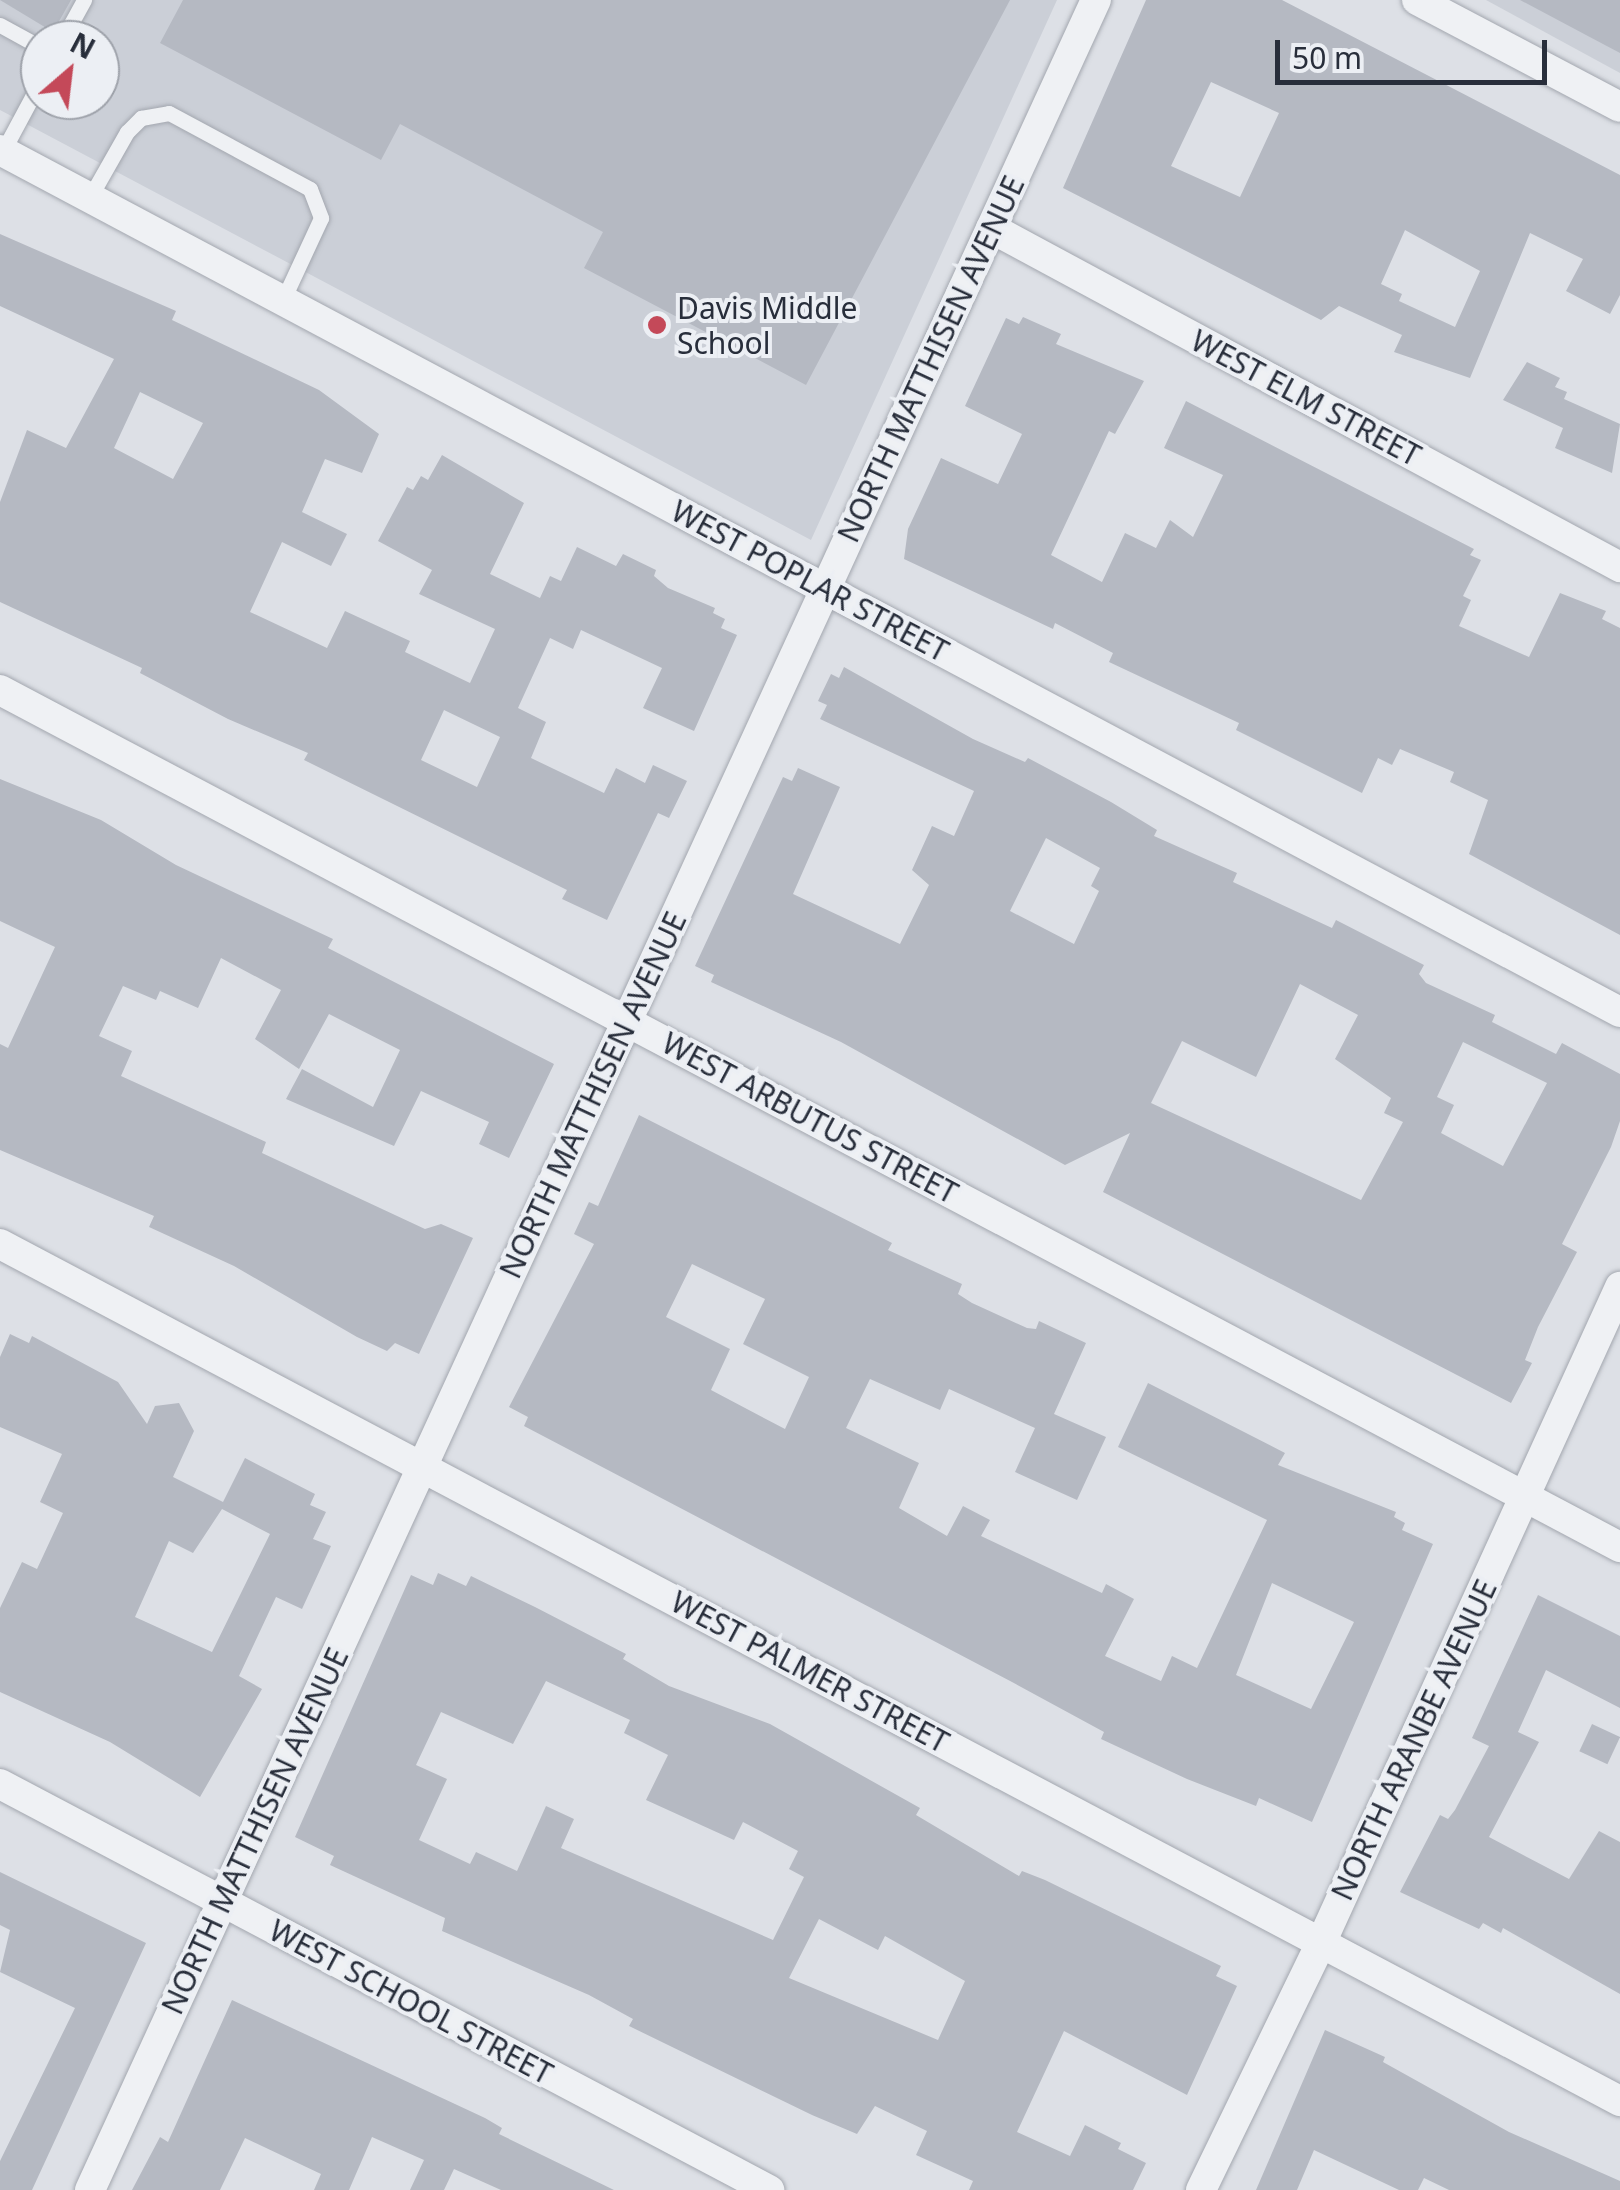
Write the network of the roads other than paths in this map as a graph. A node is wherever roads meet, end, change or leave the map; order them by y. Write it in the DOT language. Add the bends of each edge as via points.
graph roads {
  1 [pos="1096,0"];
  2 [pos="1417,0"];
  3 [pos="1620,106"];
  4 [pos="20,118"];
  5 [pos="2,151"];
  6 [pos="90,198"];
  7 [pos="991,228"];
  8 [pos="283,300"];
  9 [pos="1620,567"];
  10 [pos="826,589"];
  11 [pos="0,690"];
  12 [pos="1620,1012"];
  13 [pos="627,1022"];
  14 [pos="0,1244"];
  15 [pos="1620,1287"];
  16 [pos="422,1467"];
  17 [pos="1526,1496"];
  18 [pos="1620,1547"];
  19 [pos="0,1784"];
  20 [pos="222,1903"];
  21 [pos="1321,1943"];
  22 [pos="1620,2101"];
  23 [pos="90,2190"];
  24 [pos="769,2190"];
  25 [pos="1201,2190"];
  1 -- 7 [label="street, NORTH MATTHISEN AVENUE"];
  2 -- 3 [label="street"];
  4 -- 5 [label="lane"];
  5 -- 6 [label="street, WEST POPLAR STREET"];
  6 -- 8 [label="street, WEST POPLAR STREET"];
  6 -- 8 [label="lane" via="127,132 141,118 169,113 310,189 321,218"];
  7 -- 9 [label="street, WEST ELM STREET"];
  7 -- 10 [label="street, NORTH MATTHISEN AVENUE"];
  8 -- 10 [label="street, WEST POPLAR STREET"];
  10 -- 12 [label="street, WEST POPLAR STREET"];
  10 -- 13 [label="street, NORTH MATTHISEN AVENUE"];
  11 -- 13 [label="street, WEST ARBUTUS STREET"];
  13 -- 16 [label="street, NORTH MATTHISEN AVENUE"];
  13 -- 17 [label="street, WEST ARBUTUS STREET"];
  14 -- 16 [label="street, WEST PALMER STREET"];
  15 -- 17 [label="street, NORTH ARANBE AVENUE"];
  16 -- 20 [label="street, NORTH MATTHISEN AVENUE"];
  16 -- 21 [label="street, WEST PALMER STREET"];
  17 -- 18 [label="street, WEST ARBUTUS STREET"];
  17 -- 21 [label="street, NORTH ARANBE AVENUE"];
  19 -- 20 [label="street, WEST SCHOOL STREET"];
  20 -- 23 [label="street, NORTH MATTHISEN AVENUE"];
  20 -- 24 [label="street, WEST SCHOOL STREET"];
  21 -- 22 [label="street, WEST PALMER STREET"];
  21 -- 25 [label="street, NORTH ARANBE AVENUE"];
}
